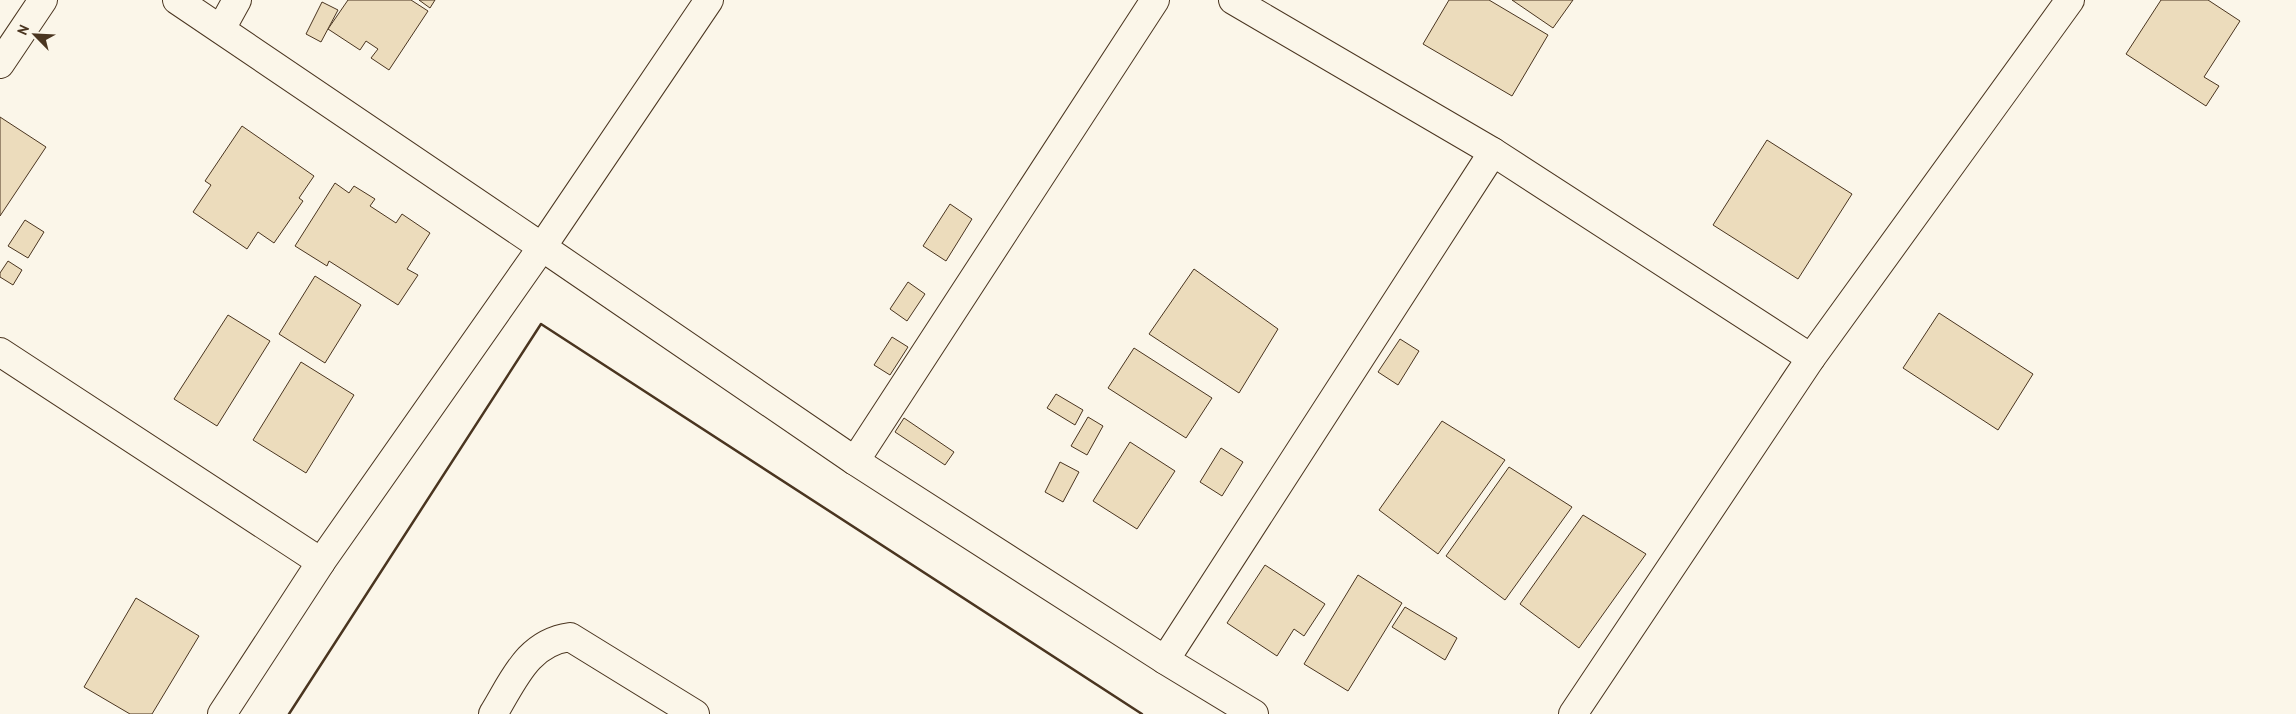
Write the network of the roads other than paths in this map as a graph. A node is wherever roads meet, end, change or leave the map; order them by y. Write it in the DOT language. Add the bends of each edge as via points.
graph roads {
  1 [pos="42,0"];
  2 [pos="177,0"];
  3 [pos="237,0"];
  4 [pos="709,0"];
  5 [pos="1155,0"];
  6 [pos="1232,0"];
  7 [pos="2070,0"];
  8 [pos="220,29"];
  9 [pos="0,64"];
  10 [pos="1493,152"];
  11 [pos="542,247"];
  12 [pos="0,352"];
  13 [pos="1811,358"];
  14 [pos="855,461"];
  15 [pos="322,562"];
  16 [pos="1165,660"];
  17 [pos="222,714"];
  18 [pos="493,714"];
  19 [pos="695,714"];
  20 [pos="1254,714"];
  21 [pos="1573,714"];
  1 -- 9 [label="street"];
  2 -- 8 [label="street"];
  3 -- 8 [label="street"];
  4 -- 11 [label="street"];
  5 -- 14 [label="street"];
  6 -- 10 [label="street"];
  7 -- 13 [label="street"];
  8 -- 11 [label="street"];
  10 -- 13 [label="street"];
  10 -- 16 [label="street"];
  11 -- 14 [label="street"];
  11 -- 15 [label="street"];
  12 -- 15 [label="street"];
  13 -- 21 [label="street"];
  14 -- 16 [label="street"];
  15 -- 17 [label="street"];
  16 -- 20 [label="street"];
  18 -- 19 [label="street" via="529,655 553,639 570,637"];
}
